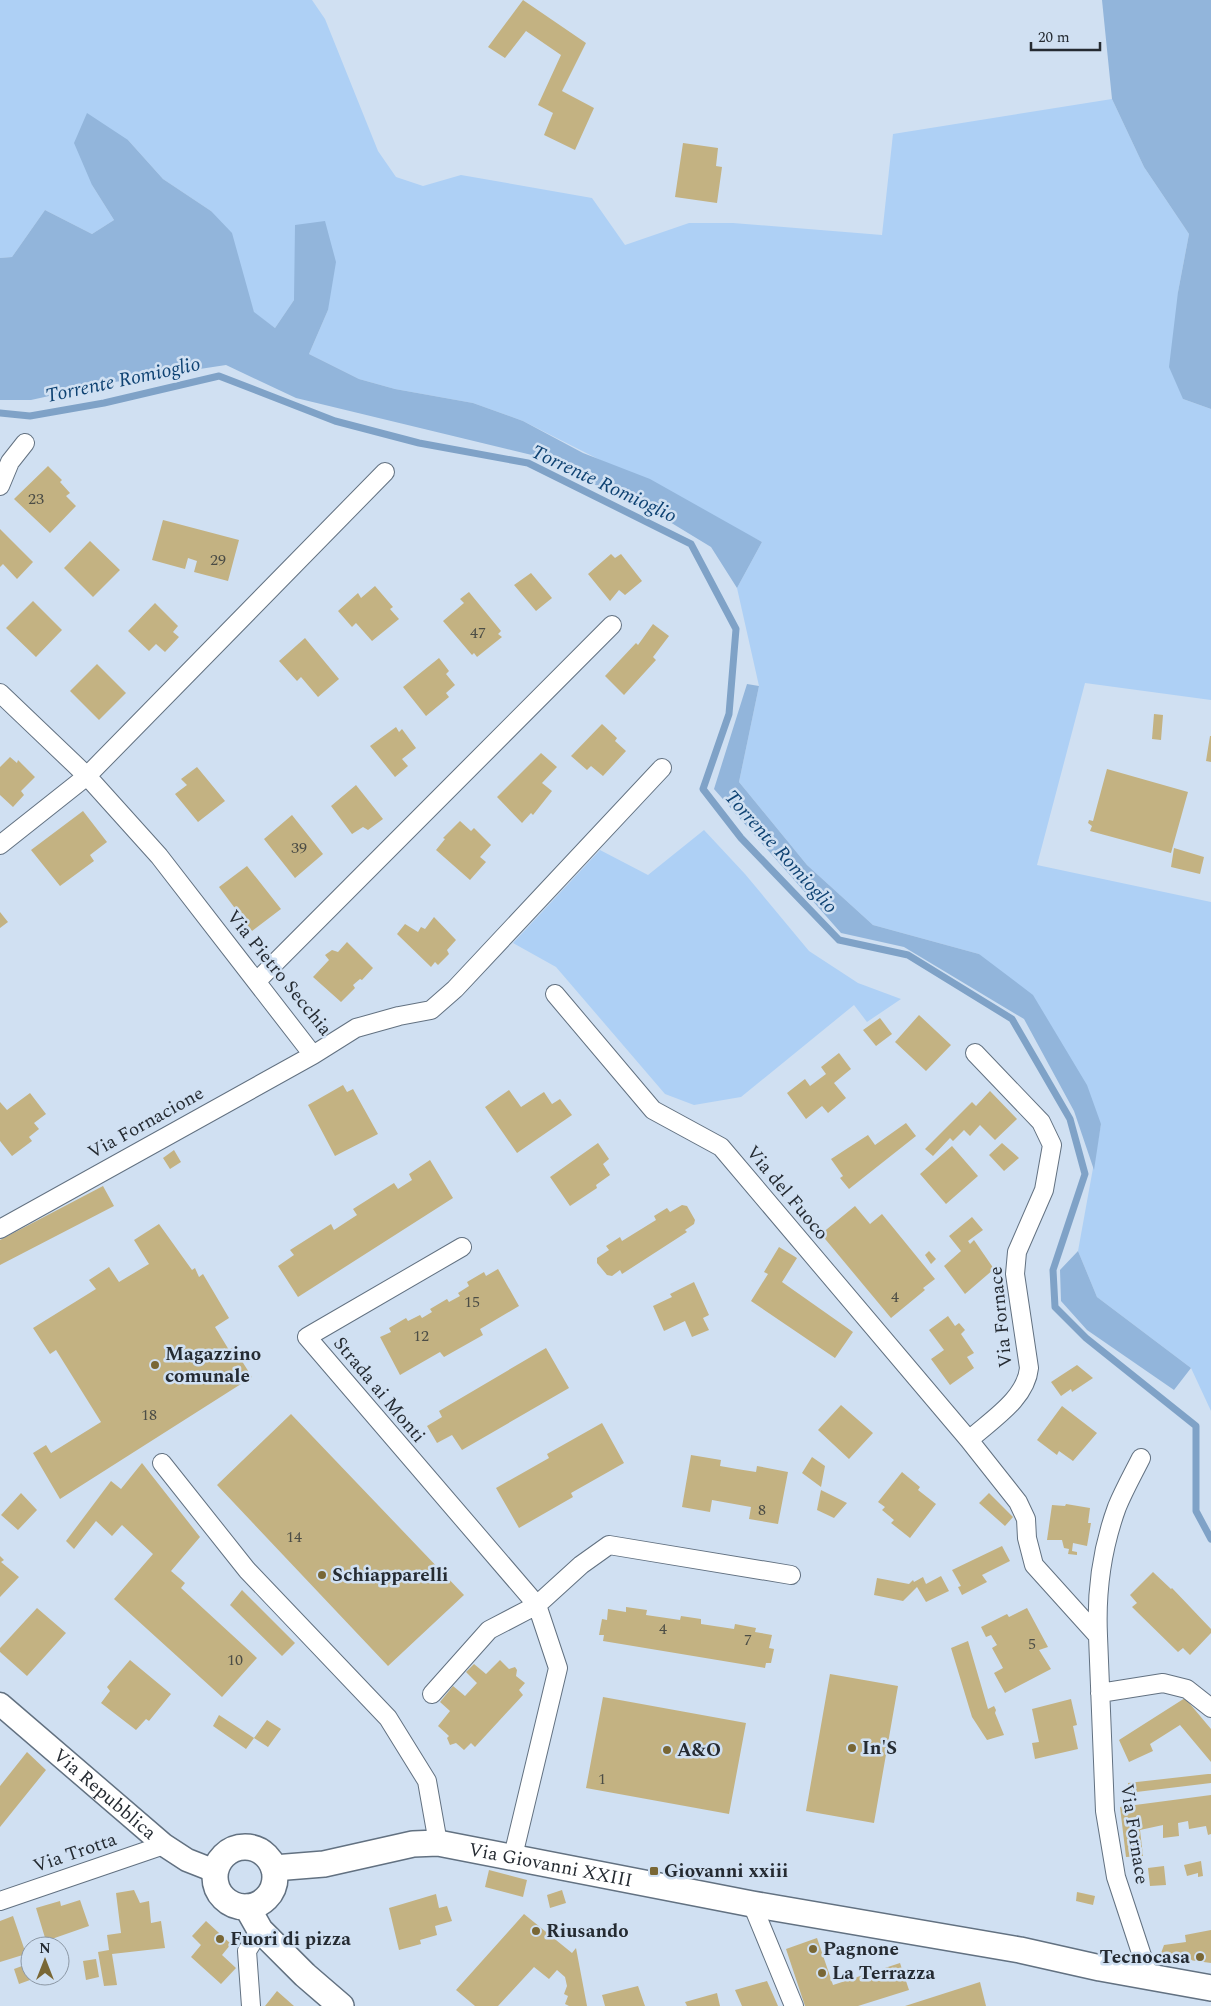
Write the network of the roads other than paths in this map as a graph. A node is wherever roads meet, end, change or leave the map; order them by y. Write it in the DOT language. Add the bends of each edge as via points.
graph roads {
  1 [pos="25,443"];
  2 [pos="384,472"];
  3 [pos="0,486"];
  4 [pos="612,625"];
  5 [pos="0,693"];
  6 [pos="662,768"];
  7 [pos="87,776"];
  8 [pos="0,845"];
  9 [pos="257,981"];
  10 [pos="555,994"];
  11 [pos="975,1053"];
  12 [pos="313,1055"];
  13 [pos="0,1229"];
  14 [pos="462,1247"];
  15 [pos="969,1440"];
  16 [pos="1141,1458"];
  17 [pos="162,1464"];
  18 [pos="791,1575"];
  19 [pos="537,1605"];
  20 [pos="1098,1636"];
  21 [pos="1100,1693"];
  22 [pos="432,1694"];
  23 [pos="0,1704"];
  24 [pos="1211,1708"];
  25 [pos="438,1843"];
  26 [pos="164,1844"];
  27 [pos="513,1856"];
  28 [pos="274,1868"];
  29 [pos="216,1871"];
  30 [pos="0,1901"];
  31 [pos="752,1904"];
  32 [pos="247,1907"];
  33 [pos="260,1930"];
  34 [pos="1149,1977"];
  35 [pos="1211,1988"];
  36 [pos="251,2006"];
  37 [pos="341,2006"];
  38 [pos="794,2006"];
  1 -- 3 [label="street" via="10,462"];
  2 -- 7 [label="street"];
  4 -- 9 [label="street"];
  5 -- 7 [label="street, Via Pietro Secchia"];
  6 -- 12 [label="street, Via Pietro Secchia" via="455,989 431,1010 356,1028"];
  7 -- 8 [label="street"];
  7 -- 9 [label="street, Via Pietro Secchia" via="159,856"];
  9 -- 12 [label="street, Via Pietro Secchia"];
  10 -- 15 [label="street, Via del Fuoco" via="653,1110 721,1147"];
  11 -- 15 [label="street, Via Fornace" via="1041,1122 1052,1146 1044,1190 1017,1252 1015,1274 1029,1368 1028,1382 1019,1395"];
  12 -- 13 [label="street, Via Fornacione"];
  14 -- 19 [label="street, Strada ai Monti" via="307,1337"];
  15 -- 20 [label="street" via="1018,1502 1026,1519 1034,1565"];
  16 -- 20 [label="street, Via Fornace" via="1118,1506 1104,1550 1097,1612"];
  17 -- 25 [label="street" via="246,1570 388,1718 427,1781"];
  18 -- 19 [label="street" via="609,1545 581,1565"];
  19 -- 22 [label="street" via="488,1630"];
  19 -- 27 [label="street, Strada ai Monti" via="558,1668"];
  20 -- 21 [label="street, Via Fornace"];
  21 -- 24 [label="street" via="1163,1683 1187,1689"];
  21 -- 34 [label="street, Via Fornace" via="1105,1812 1116,1877"];
  23 -- 26 [label="street, Via Repubblica"];
  25 -- 27 [label="main road, Via Giovanni XXIII"];
  25 -- 28 [label="main road, Via Giovanni XXIII" via="414,1844 324,1864"];
  26 -- 29 [label="street, Via Repubblica" via="187,1860"];
  26 -- 30 [label="street, Via Trotta"];
  27 -- 31 [label="main road, Via Giovanni XXIII"];
  28 -- 29 [label="main road" via="262,1853 244,1847 226,1854"];
  28 -- 32 [label="main road" via="274,1886 270,1894 264,1901"];
  29 -- 32 [label="main road" via="215,1880 222,1897 229,1903"];
  31 -- 34 [label="main road, Via Giovanni XXIII" via="1020,1950"];
  31 -- 38 [label="street"];
  32 -- 33 [label="main road"];
  33 -- 36 [label="street" via="247,1951"];
  33 -- 37 [label="main road"];
  34 -- 35 [label="main road, Via Giovanni XXIII"];
}
